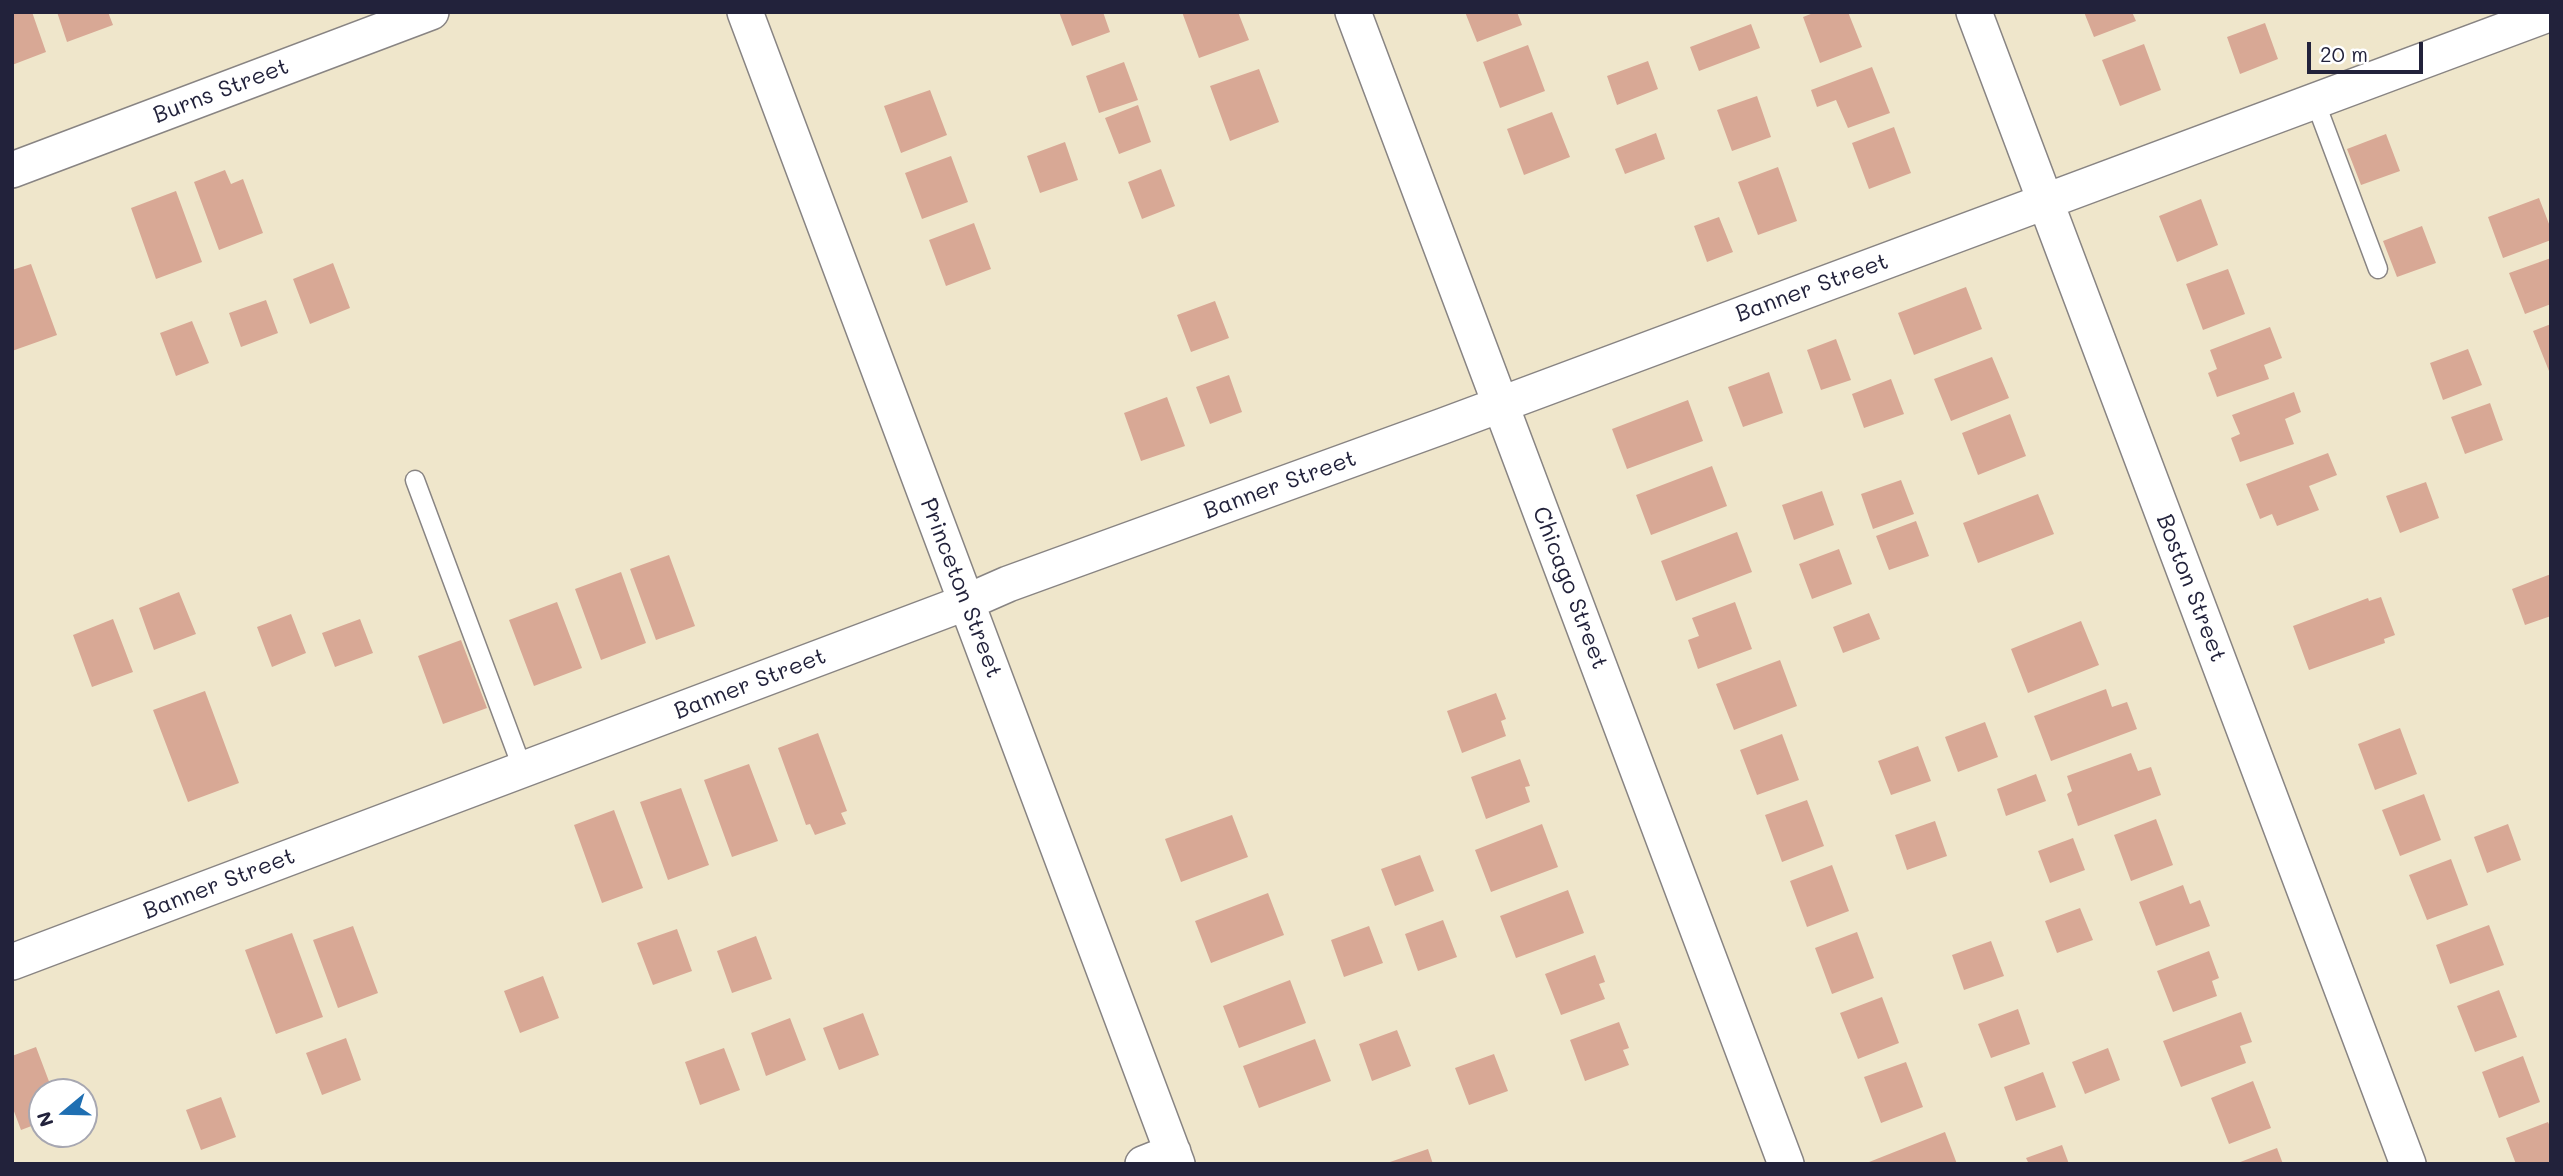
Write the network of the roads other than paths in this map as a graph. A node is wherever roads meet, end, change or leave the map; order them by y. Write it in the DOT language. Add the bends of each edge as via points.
graph roads {
  1 [pos="431,12"];
  2 [pos="745,12"];
  3 [pos="1353,12"];
  4 [pos="1974,12"];
  5 [pos="2551,13"];
  6 [pos="2315,101"];
  7 [pos="12,170"];
  8 [pos="2045,201"];
  9 [pos="2378,269"];
  10 [pos="1500,404"];
  11 [pos="415,480"];
  12 [pos="967,602"];
  13 [pos="523,770"];
  14 [pos="12,962"];
  15 [pos="1164,1160"];
  16 [pos="1786,1164"];
  17 [pos="2408,1164"];
  1 -- 7 [label="street, Burns Street"];
  2 -- 12 [label="street, Princeton Street"];
  3 -- 10 [label="street, Chicago Street"];
  4 -- 8 [label="street, Boston Street"];
  5 -- 6 [label="street, Banner Street"];
  6 -- 8 [label="street, Banner Street"];
  6 -- 9 [label="lane"];
  8 -- 10 [label="street, Banner Street"];
  8 -- 17 [label="street, Boston Street"];
  10 -- 12 [label="street, Banner Street"];
  10 -- 16 [label="street, Chicago Street"];
  11 -- 13 [label="lane"];
  12 -- 13 [label="street, Banner Street"];
  12 -- 15 [label="street, Princeton Street"];
  13 -- 14 [label="street, Banner Street"];
}
